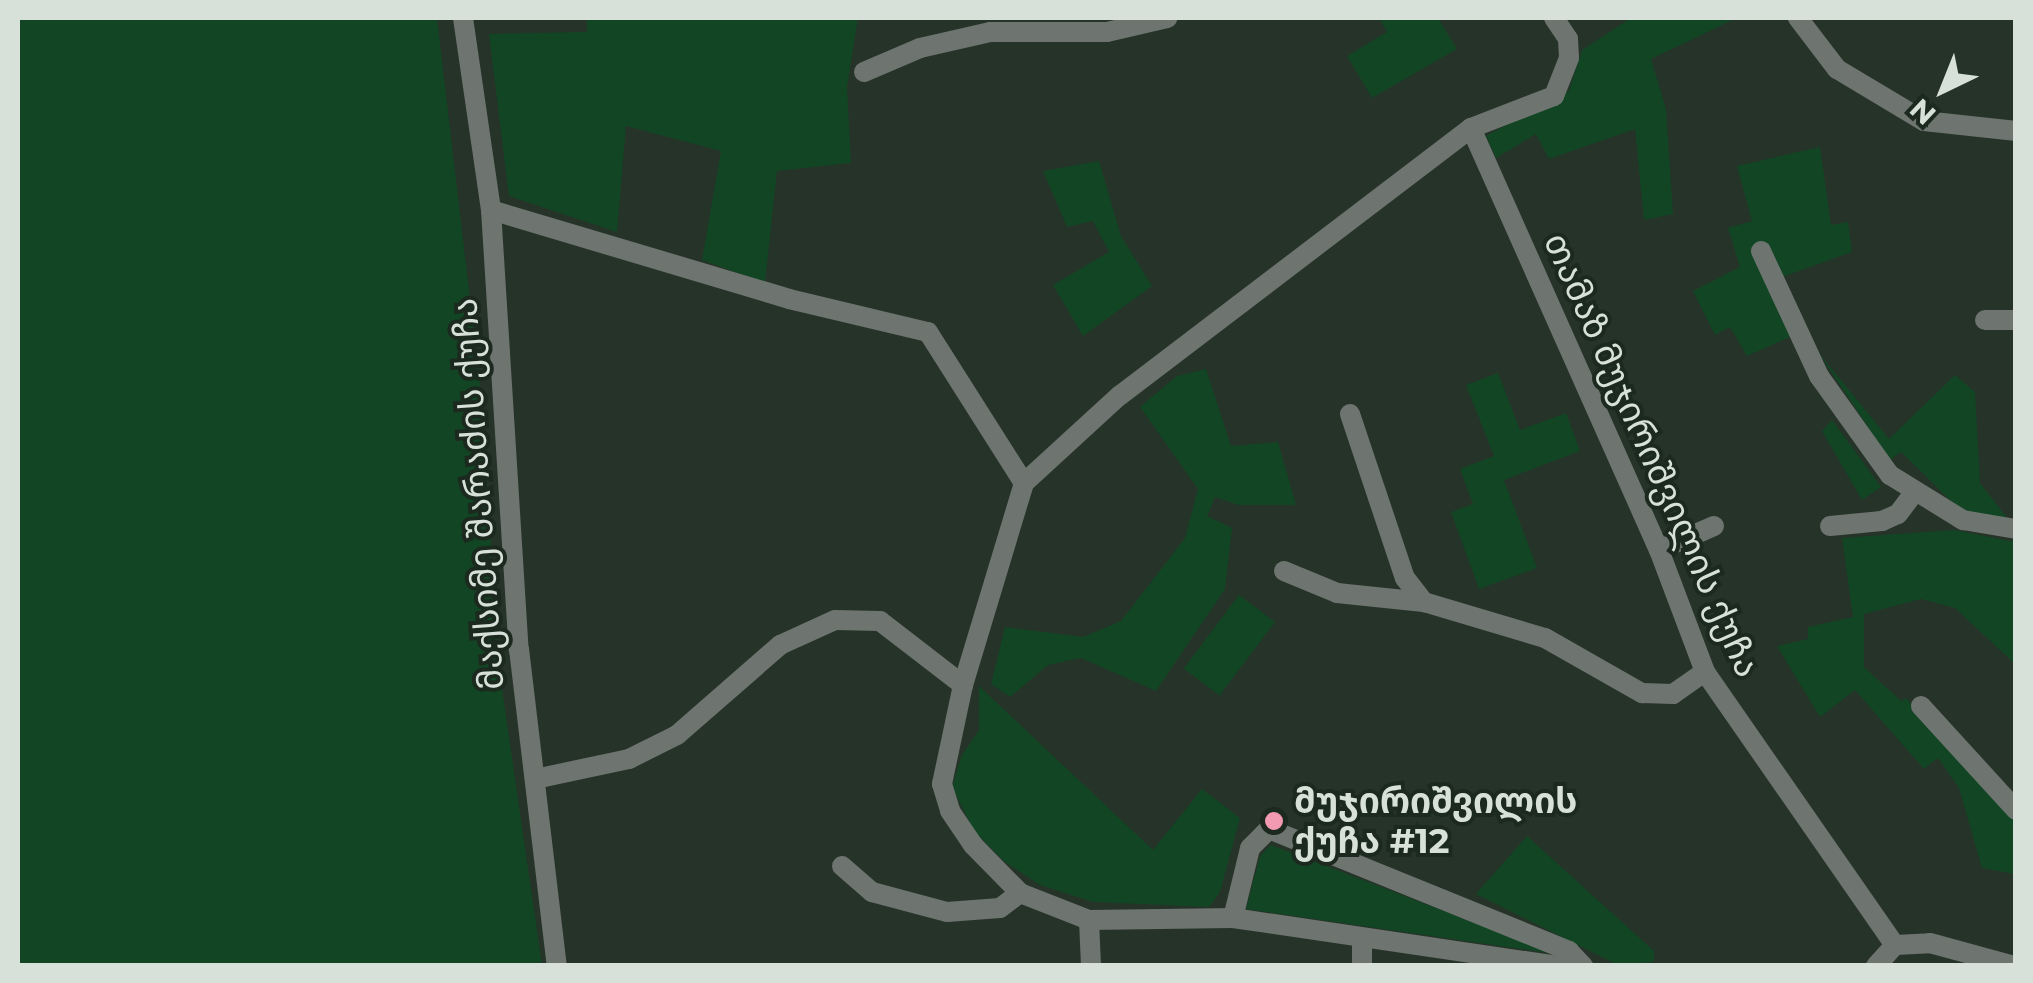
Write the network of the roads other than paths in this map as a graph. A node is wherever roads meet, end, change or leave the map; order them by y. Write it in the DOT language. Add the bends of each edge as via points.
graph roads {
  1 [pos="464,18"];
  2 [pos="1167,18"];
  3 [pos="1554,18"];
  4 [pos="1798,18"];
  5 [pos="864,72"];
  6 [pos="1471,128"];
  7 [pos="2016,131"];
  8 [pos="491,210"];
  9 [pos="1761,251"];
  10 [pos="1984,320"];
  11 [pos="2016,320"];
  12 [pos="1350,414"];
  13 [pos="1024,483"];
  14 [pos="1913,494"];
  15 [pos="1714,526"];
  16 [pos="1830,526"];
  17 [pos="2016,529"];
  18 [pos="1660,550"];
  19 [pos="1284,570"];
  20 [pos="1424,602"];
  21 [pos="1706,672"];
  22 [pos="963,685"];
  23 [pos="1921,706"];
  24 [pos="535,779"];
  25 [pos="2016,810"];
  26 [pos="842,866"];
  27 [pos="1020,893"];
  28 [pos="1233,918"];
  29 [pos="1089,920"];
  30 [pos="1362,939"];
  31 [pos="1895,945"];
  32 [pos="558,966"];
  33 [pos="1091,966"];
  34 [pos="1362,966"];
  35 [pos="1559,966"];
  36 [pos="1583,966"];
  37 [pos="1876,966"];
  38 [pos="2014,966"];
  1 -- 8 [label="street, მაქსიმე შარაძის ქუჩა"];
  2 -- 5 [label="street" via="1107,32 990,32 920,48"];
  3 -- 6 [label="street" via="1568,39 1569,58 1554,96"];
  4 -- 7 [label="street" via="1837,69 1924,121"];
  6 -- 13 [label="street" via="1120,395"];
  6 -- 18 [label="street, თამაზ მუჯირიშვილის ქუჩა"];
  8 -- 13 [label="street" via="788,299 928,332"];
  8 -- 24 [label="street, მაქსიმე შარაძის ქუჩა" via="519,649"];
  9 -- 14 [label="street" via="1819,376 1875,457"];
  10 -- 11 [label="street"];
  12 -- 20 [label="street" via="1405,578"];
  13 -- 22 [label="street"];
  14 -- 16 [label="street" via="1898,514 1882,521"];
  14 -- 17 [label="street" via="1963,520"];
  15 -- 18 [label="street"];
  18 -- 21 [label="street, თამაზ მუჯირიშვილის ქუჩა"];
  19 -- 20 [label="street" via="1337,593"];
  20 -- 21 [label="street" via="1544,638 1642,693 1673,694"];
  21 -- 31 [label="street, თამაზ მუჯირიშვილის ქუჩა"];
  22 -- 24 [label="street" via="880,621 835,620 780,645 677,735 629,760"];
  22 -- 27 [label="street" via="942,784 950,811"];
  23 -- 25 [label="street"];
  24 -- 32 [label="street, მაქსიმე შარაძის ქუჩა"];
  26 -- 27 [label="street" via="872,892 947,912 1000,908"];
  27 -- 29 [label="street"];
  28 -- 29 [label="street"];
  28 -- 30 [label="street"];
  28 -- 36 [label="street" via="1250,848 1269,829 1569,951"];
  29 -- 33 [label="street"];
  30 -- 34 [label="street"];
  30 -- 35 [label="street"];
  31 -- 37 [label="street"];
  31 -- 38 [label="street" via="1930,943"];
}
